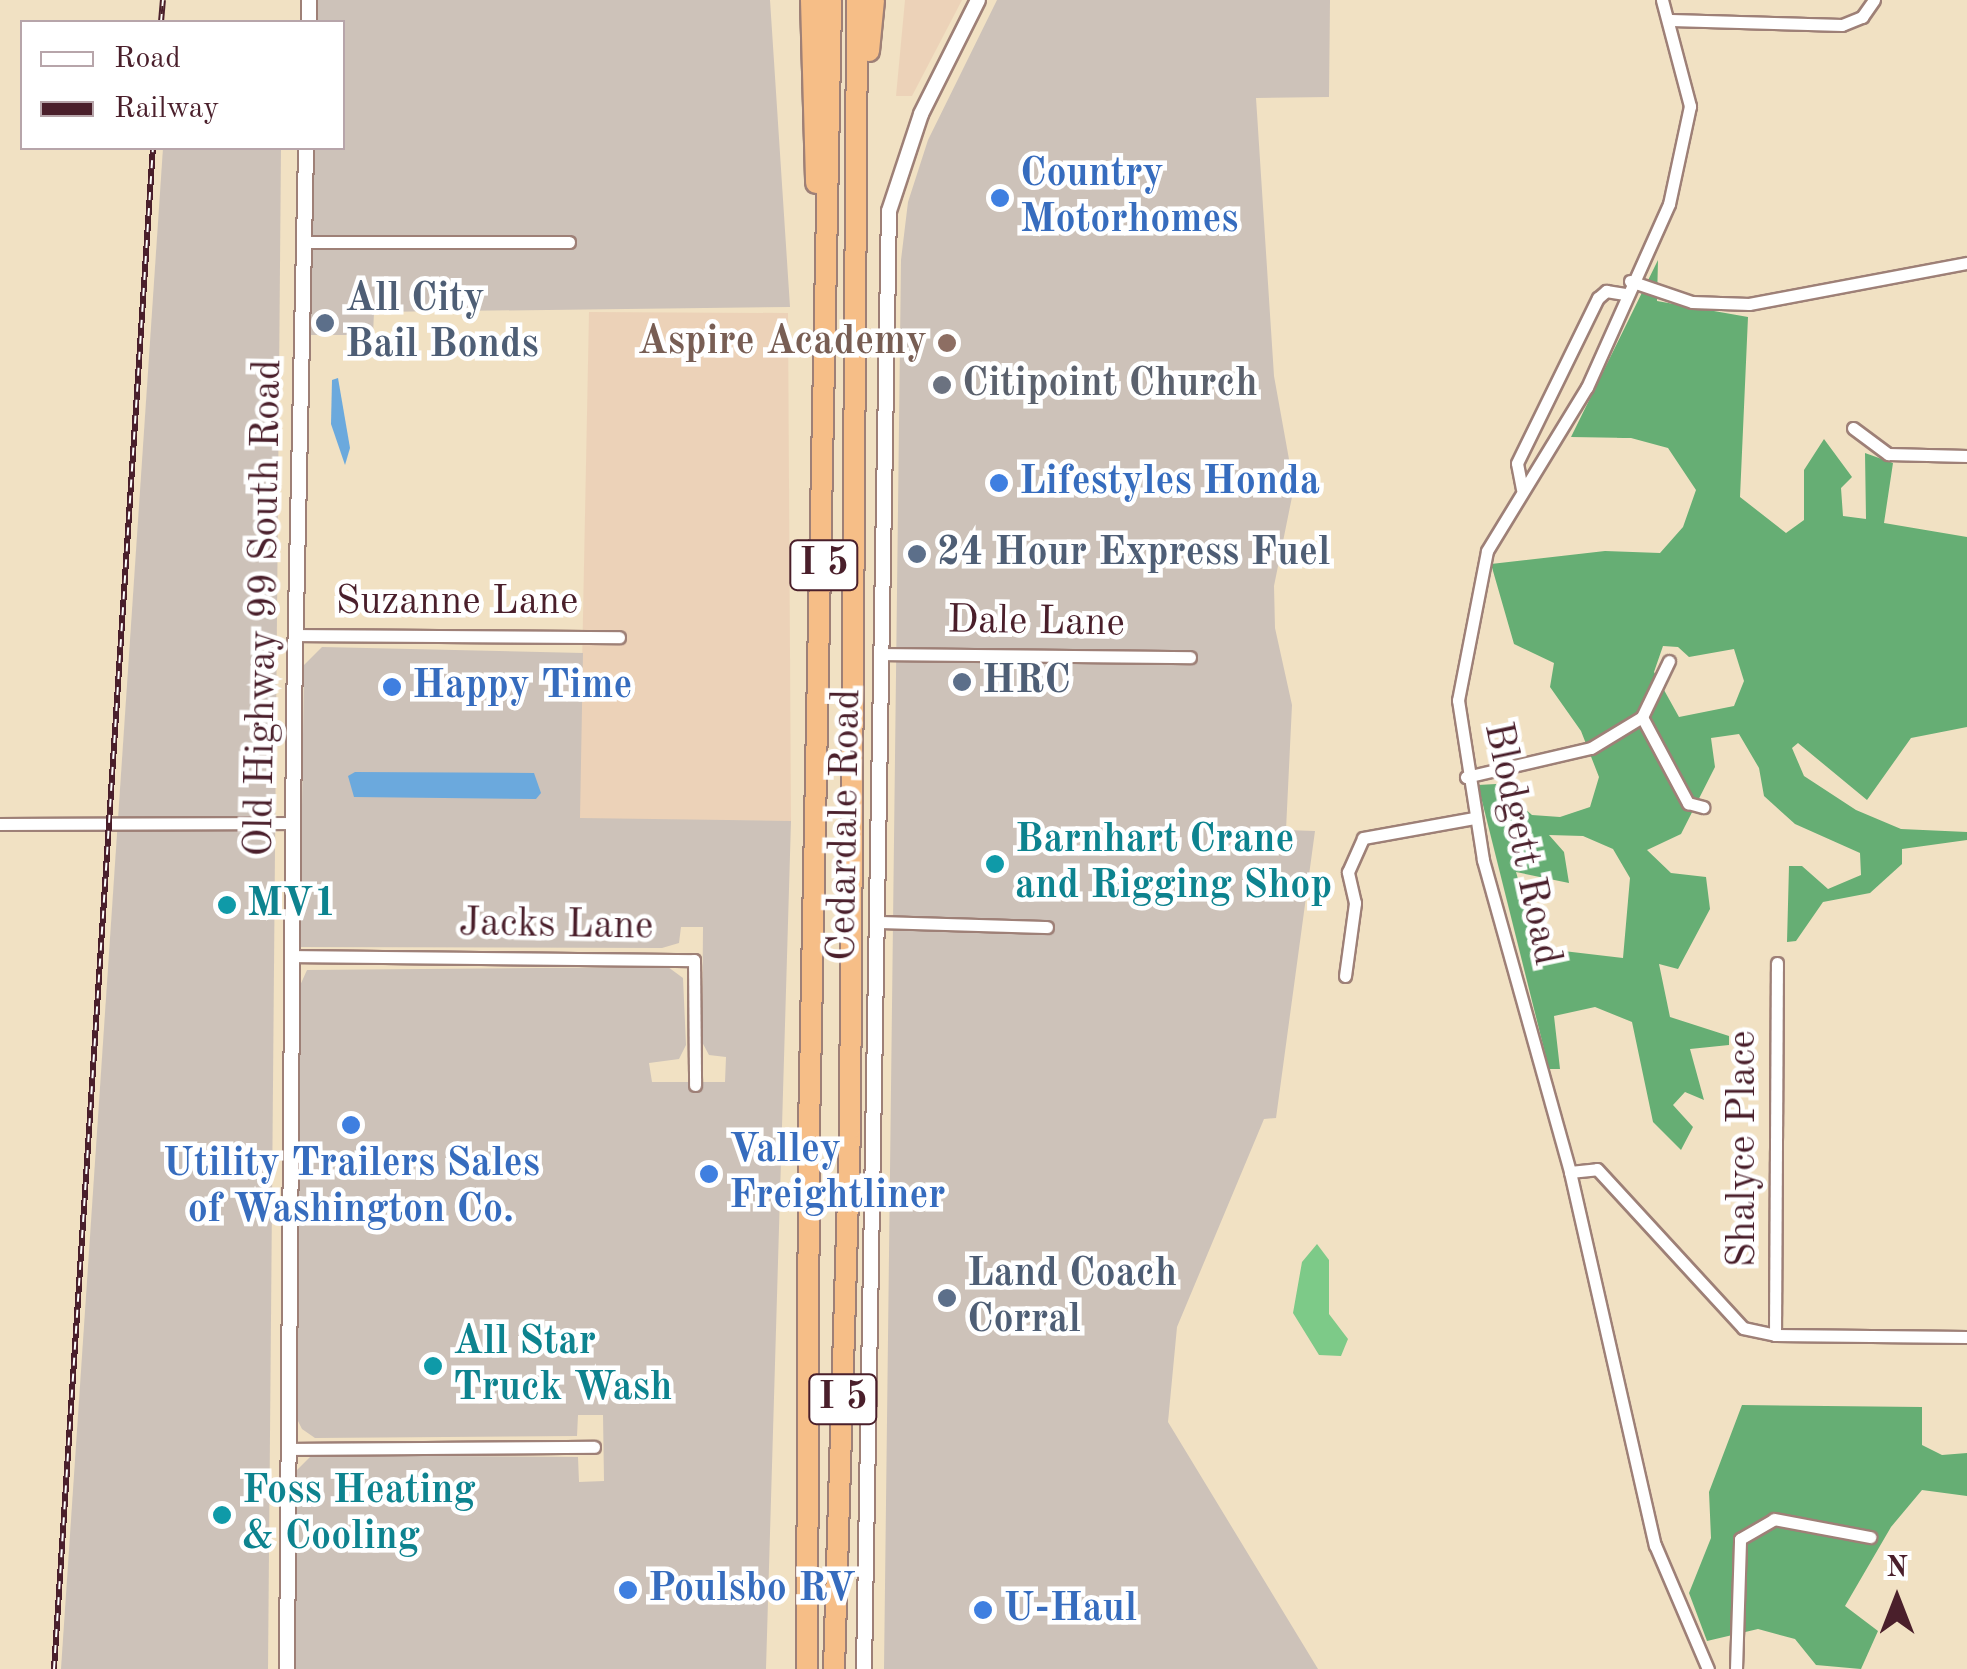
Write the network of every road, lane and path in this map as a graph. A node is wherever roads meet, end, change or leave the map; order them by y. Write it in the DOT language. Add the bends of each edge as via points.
graph roads {
  1 [pos="811,0"];
  2 [pos="830,0"];
  3 [pos="858,0"];
  4 [pos="874,0"];
  5 [pos="978,0"];
  6 [pos="1662,0"];
  7 [pos="1874,0"];
  8 [pos="1671,20"];
  9 [pos="306,150"];
  10 [pos="858,228"];
  11 [pos="305,242"];
  12 [pos="568,242"];
  13 [pos="1967,263"];
  14 [pos="1630,281"];
  15 [pos="1624,294"];
  16 [pos="1853,428"];
  17 [pos="1967,456"];
  18 [pos="1522,489"];
  19 [pos="826,492"];
  20 [pos="296,635"];
  21 [pos="619,637"];
  22 [pos="882,654"];
  23 [pos="1190,657"];
  24 [pos="1669,660"];
  25 [pos="1642,717"];
  26 [pos="1466,777"];
  27 [pos="1702,807"];
  28 [pos="1474,818"];
  29 [pos="293,823"];
  30 [pos="0,824"];
  31 [pos="878,922"];
  32 [pos="1047,927"];
  33 [pos="291,956"];
  34 [pos="1778,962"];
  35 [pos="1345,976"];
  36 [pos="695,1085"];
  37 [pos="1570,1172"];
  38 [pos="1775,1335"];
  39 [pos="1967,1338"];
  40 [pos="594,1447"];
  41 [pos="289,1449"];
  42 [pos="1870,1537"];
  43 [pos="287,1669"];
  44 [pos="807,1669"];
  45 [pos="834,1669"];
  46 [pos="864,1669"];
  47 [pos="1708,1669"];
  48 [pos="1736,1669"];
  1 -- 19 [label="highway"];
  2 -- 19 [label="highway, I 5"];
  3 -- 10 [label="highway, I 5"];
  4 -- 10 [label="highway"];
  5 -- 22 [label="street, Cedardale Road" via="922,114 889,211"];
  6 -- 8 [label="street, Blodgett Road"];
  7 -- 8 [label="street" via="1862,17 1842,24"];
  8 -- 14 [label="street, Blodgett Road" via="1690,106 1670,204"];
  9 -- 11 [label="street, Old Highway 99 South Road"];
  10 -- 45 [label="highway, I 5" via="850,1129"];
  11 -- 12 [label="street"];
  11 -- 20 [label="street, Old Highway 99 South Road"];
  13 -- 14 [label="street" via="1749,304 1692,302"];
  14 -- 15 [label="street, Blodgett Road"];
  15 -- 18 [label="street, Blodgett Road" via="1587,387"];
  15 -- 18 [label="street" via="1606,291 1598,298 1518,463"];
  16 -- 17 [label="street" via="1888,454"];
  18 -- 26 [label="street, Blodgett Road" via="1488,552 1474,600 1458,700"];
  19 -- 44 [label="highway, I 5" via="809,1130"];
  20 -- 21 [label="street, Suzanne Lane"];
  20 -- 29 [label="street, Old Highway 99 South Road"];
  22 -- 23 [label="street, Dale Lane"];
  22 -- 31 [label="street, Cedardale Road"];
  24 -- 25 [label="street"];
  25 -- 26 [label="street" via="1591,748"];
  25 -- 27 [label="street" via="1688,803"];
  26 -- 28 [label="street, Blodgett Road"];
  28 -- 35 [label="street" via="1381,831 1352,852 1348,872 1355,902"];
  28 -- 37 [label="street, Blodgett Road"];
  29 -- 30 [label="street"];
  29 -- 33 [label="street, Old Highway 99 South Road"];
  31 -- 32 [label="street"];
  31 -- 46 [label="street, Cedardale Road"];
  33 -- 36 [label="street, Jacks Lane" via="694,960"];
  33 -- 41 [label="street, Old Highway 99 South Road"];
  34 -- 38 [label="street, Shalyce Place"];
  37 -- 38 [label="street" via="1597,1169 1744,1328"];
  37 -- 47 [label="street, Blodgett Road" via="1656,1545"];
  38 -- 39 [label="street"];
  40 -- 41 [label="street"];
  41 -- 43 [label="street, Old Highway 99 South Road"];
  42 -- 48 [label="street" via="1774,1518 1740,1538"];
}
